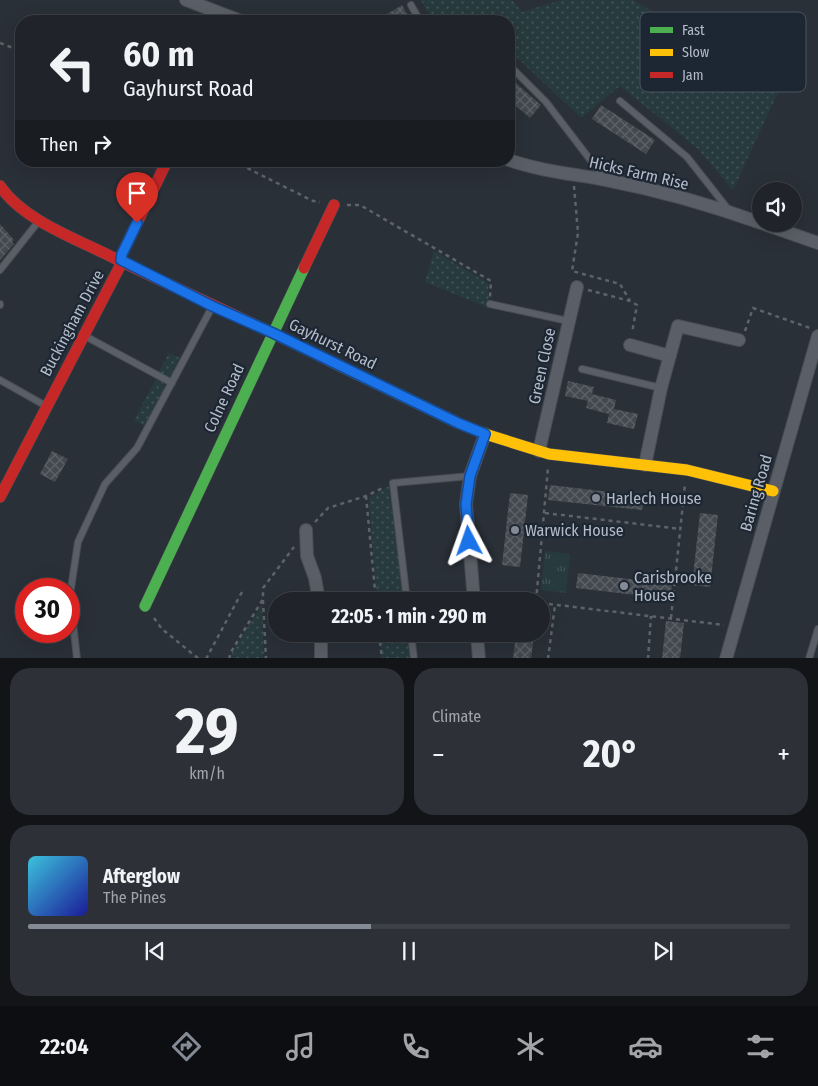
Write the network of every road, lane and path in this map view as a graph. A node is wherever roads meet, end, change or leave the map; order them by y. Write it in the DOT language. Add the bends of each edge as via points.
graph roads {
  1 [pos="186,0"];
  2 [pos="215,5"];
  3 [pos="411,5"];
  4 [pos="231,15"];
  5 [pos="417,15"];
  6 [pos="0,43"];
  7 [pos="15,49"];
  8 [pos="515,71"];
  9 [pos="620,101"];
  10 [pos="515,162"];
  11 [pos="164,167"];
  12 [pos="245,167"];
  13 [pos="573,175"];
  14 [pos="606,180"];
  15 [pos="0,186"];
  16 [pos="334,205"];
  17 [pos="730,212"];
  18 [pos="752,219"];
  19 [pos="40,221"];
  20 [pos="788,232"];
  21 [pos="818,243"];
  22 [pos="121,260"];
  23 [pos="0,270"];
  24 [pos="577,287"];
  25 [pos="630,301"];
  26 [pos="490,304"];
  27 [pos="212,306"];
  28 [pos="568,320"];
  29 [pos="273,333"];
  30 [pos="84,336"];
  31 [pos="816,337"];
  32 [pos="739,340"];
  33 [pos="630,344"];
  34 [pos="670,356"];
  35 [pos="582,368"];
  36 [pos="0,380"];
  37 [pos="172,383"];
  38 [pos="661,388"];
  39 [pos="47,407"];
  40 [pos="485,434"];
  41 [pos="539,451"];
  42 [pos="646,465"];
  43 [pos="687,470"];
  44 [pos="548,473"];
  45 [pos="470,476"];
  46 [pos="393,483"];
  47 [pos="773,491"];
  48 [pos="366,496"];
  49 [pos="0,497"];
  50 [pos="545,512"];
  51 [pos="681,529"];
  52 [pos="306,530"];
  53 [pos="243,590"];
  54 [pos="317,592"];
  55 [pos="375,592"];
  56 [pos="406,592"];
  57 [pos="473,592"];
  58 [pos="537,592"];
  59 [pos="263,599"];
  60 [pos="550,604"];
  61 [pos="555,605"];
  62 [pos="145,606"];
  63 [pos="651,616"];
  64 [pos="671,618"];
  65 [pos="735,626"];
  66 [pos="818,628"];
  67 [pos="162,629"];
  68 [pos="321,642"];
  69 [pos="381,642"];
  70 [pos="412,642"];
  71 [pos="478,642"];
  72 [pos="77,658"];
  73 [pos="199,658"];
  74 [pos="206,658"];
  75 [pos="229,658"];
  76 [pos="266,658"];
  77 [pos="321,658"];
  78 [pos="382,658"];
  79 [pos="414,658"];
  80 [pos="479,658"];
  81 [pos="548,658"];
  82 [pos="648,658"];
  83 [pos="726,658"];
  84 [pos="808,658"];
  1 -- 2 [label="street"];
  2 -- 4 [label="street"];
  3 -- 5 [label="lane"];
  6 -- 7 [label="path"];
  8 -- 14 [label="lane" via="546,102"];
  9 -- 17 [label="lane" via="687,157"];
  10 -- 13 [label="street, Hicks Farm Rise"];
  11 -- 22 [label="street, Buckingham Drive"];
  12 -- 16 [label="path" via="314,201"];
  13 -- 14 [label="street, Hicks Farm Rise"];
  13 -- 25 [label="path" via="578,234 572,271 620,284"];
  14 -- 17 [label="street, Hicks Farm Rise"];
  15 -- 19 [label="street, Gayhurst Road" via="7,196"];
  16 -- 26 [label="path" via="360,205 491,281"];
  16 -- 29 [label="street, Colne Road"];
  17 -- 18 [label="street, Hicks Farm Rise"];
  19 -- 22 [label="street, Gayhurst Road"];
  19 -- 23 [label="lane"];
  20 -- 21 [label="street, Hicks Farm Rise"];
  22 -- 27 [label="street, Gayhurst Road"];
  22 -- 30 [label="street, Buckingham Drive"];
  24 -- 25 [label="path"];
  24 -- 28 [label="street, Green Close"];
  25 -- 33 [label="path" via="637,305"];
  26 -- 28 [label="lane"];
  27 -- 29 [label="street, Gayhurst Road"];
  27 -- 37 [label="lane"];
  28 -- 41 [label="street, Green Close"];
  29 -- 40 [label="street, Gayhurst Road"];
  29 -- 62 [label="street, Colne Road"];
  30 -- 37 [label="lane"];
  30 -- 39 [label="street, Buckingham Drive"];
  31 -- 32 [label="path" via="753,308 745,333"];
  31 -- 47 [label="street, Baring Road"];
  32 -- 34 [label="street" via="678,326"];
  33 -- 34 [label="street"];
  34 -- 38 [label="street"];
  35 -- 38 [label="lane"];
  36 -- 39 [label="lane"];
  37 -- 72 [label="lane" via="137,448 106,484 78,542 70,596"];
  38 -- 42 [label="street"];
  39 -- 49 [label="street, Buckingham Drive"];
  40 -- 41 [label="street, Gayhurst Road"];
  40 -- 45 [label="street"];
  41 -- 42 [label="street, Gayhurst Road"];
  42 -- 43 [label="street, Gayhurst Road"];
  43 -- 47 [label="street, Gayhurst Road"];
  43 -- 51 [label="path"];
  44 -- 50 [label="path"];
  45 -- 46 [label="lane"];
  45 -- 57 [label="street" via="466,504"];
  46 -- 48 [label="path"];
  46 -- 56 [label="lane"];
  47 -- 65 [label="street, Baring Road"];
  48 -- 52 [label="path" via="328,508"];
  48 -- 55 [label="path"];
  50 -- 51 [label="path"];
  50 -- 58 [label="path"];
  51 -- 64 [label="path"];
  52 -- 54 [label="street" via="308,556"];
  52 -- 59 [label="path" via="262,588"];
  53 -- 74 [label="path"];
  59 -- 75 [label="path"];
  59 -- 76 [label="path"];
  60 -- 61 [label="path"];
  61 -- 63 [label="path"];
  61 -- 81 [label="path"];
  63 -- 64 [label="path"];
  63 -- 82 [label="path"];
  64 -- 65 [label="path"];
  65 -- 83 [label="street, Baring Road"];
  66 -- 84 [label="lane"];
  67 -- 73 [label="path"];
  68 -- 77 [label="street"];
  69 -- 78 [label="path"];
  70 -- 79 [label="lane"];
  71 -- 80 [label="street"];
}
